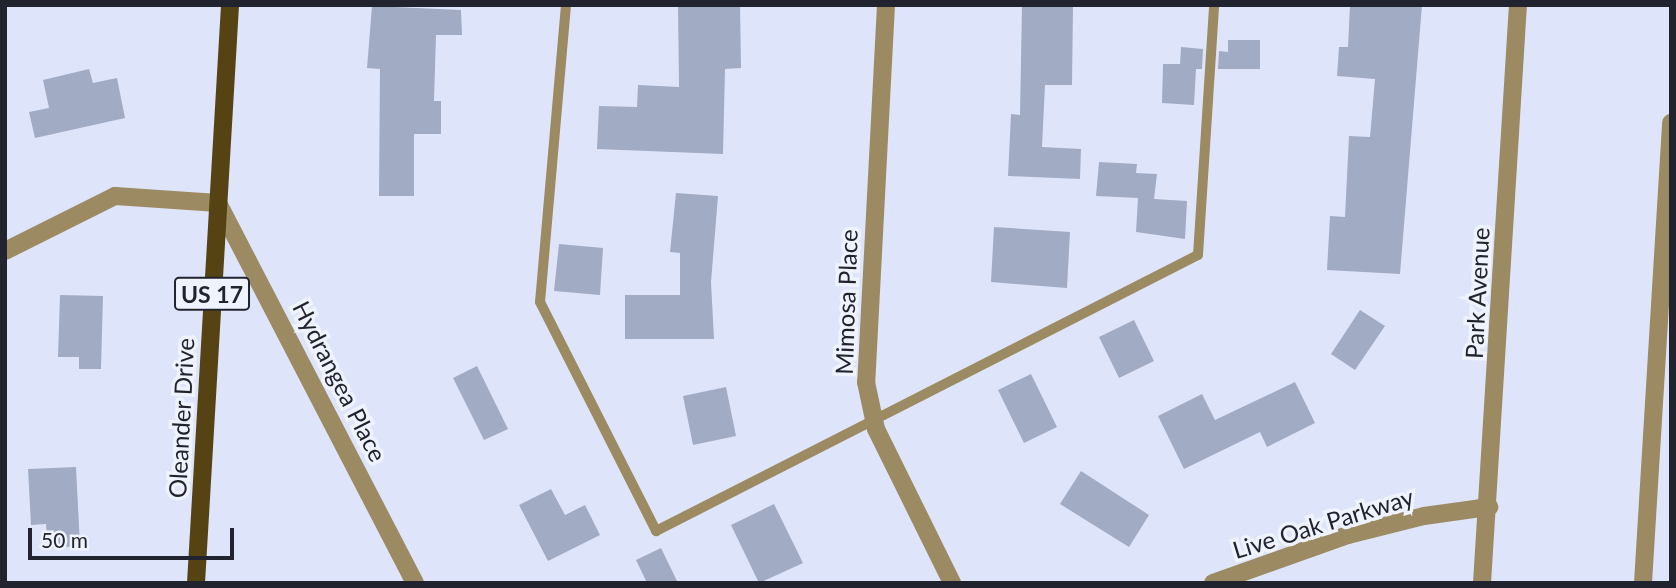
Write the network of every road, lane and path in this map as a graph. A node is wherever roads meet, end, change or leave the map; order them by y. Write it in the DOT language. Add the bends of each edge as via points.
graph roads {
  1 [pos="230,5"];
  2 [pos="566,5"];
  3 [pos="886,5"];
  4 [pos="1214,5"];
  5 [pos="1518,5"];
  6 [pos="1671,123"];
  7 [pos="218,203"];
  8 [pos="5,250"];
  9 [pos="874,423"];
  10 [pos="1489,507"];
  11 [pos="196,583"];
  12 [pos="415,583"];
  13 [pos="952,583"];
  14 [pos="1213,583"];
  15 [pos="1482,583"];
  16 [pos="1643,583"];
  1 -- 7 [label="main road, Oleander Drive / US 17"];
  2 -- 9 [label="lane" via="540,302 656,531"];
  3 -- 9 [label="street, Mimosa Place" via="866,353"];
  4 -- 9 [label="lane" via="1198,255"];
  5 -- 10 [label="street, Park Avenue"];
  6 -- 16 [label="street"];
  7 -- 8 [label="street" via="115,196"];
  7 -- 11 [label="main road, Oleander Drive / US 17"];
  7 -- 12 [label="street, Hydrangea Place"];
  9 -- 13 [label="street, Mimosa Place"];
  10 -- 14 [label="street, Live Oak Parkway" via="1424,516 1348,536"];
  10 -- 15 [label="street, Park Avenue"];
}
